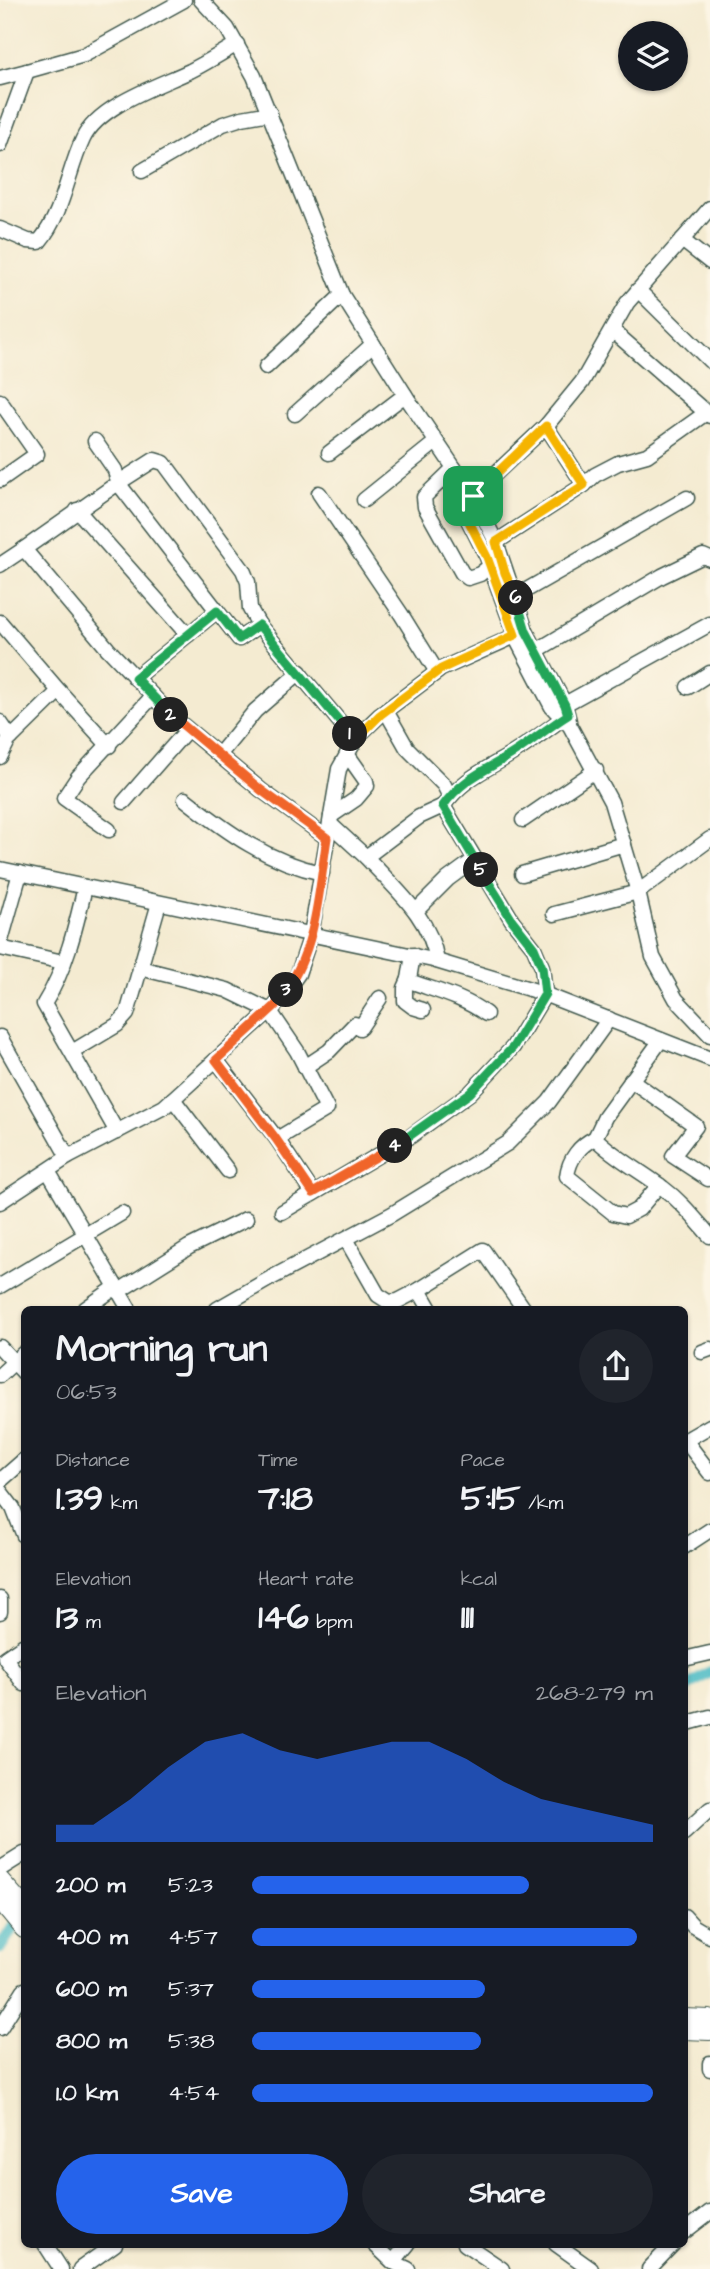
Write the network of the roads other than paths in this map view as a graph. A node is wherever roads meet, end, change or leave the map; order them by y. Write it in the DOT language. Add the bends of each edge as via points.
graph roads {
  1 [pos="184,0"];
  2 [pos="201,0"];
  3 [pos="237,44"];
  4 [pos="27,71"];
  5 [pos="0,78"];
  6 [pos="270,113"];
  7 [pos="0,145"];
  8 [pos="142,171"];
  9 [pos="710,208"];
  10 [pos="0,229"];
  11 [pos="682,240"];
  12 [pos="710,262"];
  13 [pos="638,290"];
  14 [pos="342,295"];
  15 [pos="612,330"];
  16 [pos="373,344"];
  17 [pos="710,361"];
  18 [pos="266,367"];
  19 [pos="405,395"];
  20 [pos="0,401"];
  21 [pos="295,414"];
  22 [pos="708,414"];
  23 [pos="546,426"];
  24 [pos="95,441"];
  25 [pos="436,442"];
  26 [pos="329,453"];
  27 [pos="454,468"];
  28 [pos="0,480"];
  29 [pos="118,483"];
  30 [pos="584,485"];
  31 [pos="319,493"];
  32 [pos="473,496"];
  33 [pos="687,498"];
  34 [pos="364,500"];
  35 [pos="77,510"];
  36 [pos="496,542"];
  37 [pos="24,550"];
  38 [pos="710,559"];
  39 [pos="0,565"];
  40 [pos="490,566"];
  41 [pos="516,596"];
  42 [pos="217,611"];
  43 [pos="0,622"];
  44 [pos="710,624"];
  45 [pos="259,625"];
  46 [pos="521,633"];
  47 [pos="188,635"];
  48 [pos="536,651"];
  49 [pos="300,672"];
  50 [pos="437,672"];
  51 [pos="710,673"];
  52 [pos="135,678"];
  53 [pos="688,687"];
  54 [pos="59,691"];
  55 [pos="153,696"];
  56 [pos="386,711"];
  57 [pos="564,715"];
  58 [pos="0,722"];
  59 [pos="187,730"];
  60 [pos="11,738"];
  61 [pos="355,740"];
  62 [pos="109,746"];
  63 [pos="347,754"];
  64 [pos="219,755"];
  65 [pos="0,757"];
  66 [pos="596,770"];
  67 [pos="185,799"];
  68 [pos="446,801"];
  69 [pos="124,802"];
  70 [pos="523,820"];
  71 [pos="329,826"];
  72 [pos="109,830"];
  73 [pos="710,839"];
  74 [pos="624,844"];
  75 [pos="366,857"];
  76 [pos="474,860"];
  77 [pos="0,869"];
  78 [pos="20,873"];
  79 [pos="321,873"];
  80 [pos="522,874"];
  81 [pos="85,887"];
  82 [pos="638,892"];
  83 [pos="159,903"];
  84 [pos="416,911"];
  85 [pos="554,914"];
  86 [pos="311,935"];
  87 [pos="0,946"];
  88 [pos="413,956"];
  89 [pos="437,961"];
  90 [pos="63,962"];
  91 [pos="140,968"];
  92 [pos="409,979"];
  93 [pos="545,994"];
  94 [pos="380,998"];
  95 [pos="423,1010"];
  96 [pos="270,1011"];
  97 [pos="486,1014"];
  98 [pos="609,1019"];
  99 [pos="710,1035"];
  100 [pos="661,1040"];
  101 [pos="1,1041"];
  102 [pos="72,1052"];
  103 [pos="710,1059"];
  104 [pos="216,1060"];
  105 [pos="305,1067"];
  106 [pos="631,1080"];
  107 [pos="173,1099"];
  108 [pos="117,1132"];
  109 [pos="595,1138"];
  110 [pos="276,1139"];
  111 [pos="68,1157"];
  112 [pos="48,1171"];
  113 [pos="228,1171"];
  114 [pos="710,1178"];
  115 [pos="659,1185"];
  116 [pos="313,1193"];
  117 [pos="0,1202"];
  118 [pos="282,1212"];
  119 [pos="122,1213"];
  120 [pos="246,1219"];
  121 [pos="85,1234"];
  122 [pos="710,1236"];
  123 [pos="346,1239"];
  124 [pos="0,1286"];
  125 [pos="118,1289"];
  126 [pos="419,1290"];
  127 [pos="90,1306"];
  128 [pos="127,1306"];
  129 [pos="222,1306"];
  130 [pos="428,1306"];
  131 [pos="522,1306"];
  132 [pos="0,1347"];
  133 [pos="19,1357"];
  134 [pos="0,1375"];
  135 [pos="710,1426"];
  136 [pos="688,1438"];
  137 [pos="688,1444"];
  138 [pos="21,1463"];
  139 [pos="710,1473"];
  140 [pos="0,1481"];
  141 [pos="0,1491"];
  142 [pos="21,1528"];
  143 [pos="710,1530"];
  144 [pos="688,1544"];
  145 [pos="0,1599"];
  146 [pos="0,1612"];
  147 [pos="21,1646"];
  148 [pos="710,1653"];
  149 [pos="2,1656"];
  150 [pos="688,1658"];
  151 [pos="21,1680"];
  152 [pos="710,1717"];
  153 [pos="688,1723"];
  154 [pos="710,1809"];
  155 [pos="688,1829"];
  156 [pos="21,1856"];
  157 [pos="0,1869"];
  158 [pos="0,1880"];
  159 [pos="14,1905"];
  160 [pos="21,1922"];
  161 [pos="21,1995"];
  162 [pos="0,1999"];
  163 [pos="15,2006"];
  164 [pos="688,2018"];
  165 [pos="710,2019"];
  166 [pos="0,2028"];
  167 [pos="688,2031"];
  168 [pos="710,2031"];
  169 [pos="710,2063"];
  170 [pos="710,2070"];
  171 [pos="710,2212"];
  172 [pos="688,2229"];
  173 [pos="48,2248"];
  174 [pos="109,2248"];
  175 [pos="378,2248"];
  176 [pos="405,2248"];
  177 [pos="471,2248"];
  178 [pos="562,2248"];
  179 [pos="669,2248"];
  180 [pos="393,2262"];
  181 [pos="61,2269"];
  182 [pos="79,2269"];
  183 [pos="408,2269"];
  184 [pos="502,2269"];
  185 [pos="591,2269"];
  186 [pos="649,2269"];
  1 -- 4 [label="street" via="83,55"];
  2 -- 3 [label="street"];
  3 -- 6 [label="street"];
  3 -- 10 [label="street" via="103,115 84,136 55,218 39,242"];
  4 -- 5 [label="street"];
  4 -- 7 [label="street"];
  6 -- 8 [label="street" via="223,124"];
  6 -- 14 [label="street"];
  9 -- 11 [label="street"];
  11 -- 12 [label="street"];
  11 -- 13 [label="street"];
  13 -- 15 [label="street"];
  13 -- 17 [label="street"];
  14 -- 16 [label="street"];
  14 -- 18 [label="street"];
  15 -- 22 [label="street"];
  15 -- 23 [label="street" via="582,383"];
  16 -- 19 [label="street"];
  16 -- 21 [label="street"];
  19 -- 25 [label="street"];
  19 -- 26 [label="street"];
  20 -- 28 [label="street" via="37,454"];
  22 -- 30 [label="street" via="647,455 618,463"];
  23 -- 30 [label="street"];
  23 -- 32 [label="street"];
  24 -- 29 [label="street" via="115,470"];
  25 -- 27 [label="street"];
  25 -- 34 [label="street"];
  27 -- 32 [label="street"];
  27 -- 40 [label="street" via="424,497 425,507 462,573 468,578"];
  29 -- 35 [label="street"];
  29 -- 42 [label="street"];
  29 -- 45 [label="street" via="154,460 164,463 243,570 250,609"];
  30 -- 36 [label="street"];
  31 -- 50 [label="street"];
  32 -- 36 [label="street"];
  32 -- 40 [label="street" via="461,506"];
  33 -- 41 [label="street"];
  35 -- 37 [label="street"];
  35 -- 47 [label="street"];
  36 -- 41 [label="street"];
  37 -- 39 [label="street"];
  37 -- 52 [label="street"];
  38 -- 48 [label="street" via="703,556 662,576"];
  40 -- 46 [label="street"];
  41 -- 46 [label="street"];
  42 -- 45 [label="street" via="239,639"];
  42 -- 47 [label="street"];
  43 -- 54 [label="street"];
  44 -- 57 [label="street"];
  45 -- 49 [label="street"];
  46 -- 48 [label="street"];
  46 -- 50 [label="street"];
  46 -- 57 [label="street"];
  47 -- 52 [label="street"];
  48 -- 57 [label="street"];
  49 -- 61 [label="street"];
  49 -- 64 [label="street" via="255,711"];
  50 -- 56 [label="street"];
  51 -- 53 [label="street"];
  52 -- 55 [label="street"];
  54 -- 60 [label="street"];
  54 -- 62 [label="street"];
  55 -- 59 [label="street"];
  55 -- 62 [label="street"];
  56 -- 61 [label="street"];
  56 -- 68 [label="street" via="407,748 444,785"];
  57 -- 66 [label="street"];
  57 -- 68 [label="street" via="518,750 480,771"];
  58 -- 60 [label="street"];
  59 -- 64 [label="street"];
  59 -- 69 [label="street"];
  60 -- 65 [label="street"];
  61 -- 63 [label="street"];
  62 -- 72 [label="street" via="64,798"];
  63 -- 71 [label="street" via="339,769"];
  63 -- 71 [label="street" via="367,786"];
  64 -- 71 [label="street" via="261,790"];
  66 -- 70 [label="street"];
  66 -- 74 [label="street"];
  67 -- 79 [label="street" via="226,832 268,856"];
  68 -- 75 [label="street"];
  68 -- 76 [label="street"];
  71 -- 75 [label="street"];
  71 -- 79 [label="street"];
  73 -- 82 [label="street"];
  74 -- 80 [label="street"];
  74 -- 82 [label="street"];
  75 -- 84 [label="street"];
  76 -- 84 [label="street"];
  76 -- 93 [label="street" via="534,948"];
  77 -- 78 [label="street"];
  78 -- 81 [label="street"];
  78 -- 87 [label="street"];
  79 -- 86 [label="street"];
  81 -- 83 [label="street"];
  81 -- 90 [label="street"];
  82 -- 85 [label="street"];
  82 -- 99 [label="street" via="653,957 676,999"];
  83 -- 86 [label="street"];
  83 -- 91 [label="street"];
  84 -- 89 [label="street" via="434,943"];
  86 -- 88 [label="street"];
  86 -- 96 [label="street" via="298,974"];
  87 -- 90 [label="street"];
  88 -- 89 [label="street"];
  88 -- 92 [label="street"];
  89 -- 93 [label="street"];
  90 -- 102 [label="street" via="44,1004"];
  91 -- 96 [label="street" via="228,990"];
  91 -- 102 [label="street" via="127,1014"];
  92 -- 95 [label="street" via="405,1001"];
  92 -- 97 [label="street" via="470,1002"];
  93 -- 98 [label="street"];
  93 -- 116 [label="street" via="513,1047 470,1093 411,1136"];
  94 -- 105 [label="street" via="360,1028 355,1024 329,1051"];
  96 -- 104 [label="street"];
  96 -- 105 [label="street"];
  98 -- 100 [label="street"];
  98 -- 123 [label="street" via="549,1102 508,1143"];
  100 -- 103 [label="street"];
  100 -- 106 [label="street"];
  101 -- 111 [label="street"];
  102 -- 108 [label="street"];
  104 -- 107 [label="street"];
  104 -- 110 [label="street"];
  105 -- 110 [label="street" via="327,1109"];
  106 -- 109 [label="street"];
  106 -- 114 [label="street" via="696,1126 673,1156"];
  107 -- 108 [label="street"];
  107 -- 113 [label="street"];
  108 -- 111 [label="street"];
  109 -- 115 [label="street"];
  109 -- 115 [label="street" via="584,1144 568,1165 567,1176 613,1213 626,1216 639,1209"];
  110 -- 116 [label="street"];
  111 -- 112 [label="street"];
  112 -- 117 [label="street"];
  112 -- 121 [label="street"];
  115 -- 122 [label="street"];
  116 -- 118 [label="street"];
  119 -- 121 [label="street"];
  120 -- 125 [label="street"];
  121 -- 124 [label="street"];
  121 -- 125 [label="street"];
  123 -- 126 [label="street" via="382,1299 398,1301"];
  123 -- 129 [label="street"];
  125 -- 127 [label="street"];
  125 -- 128 [label="street"];
  126 -- 130 [label="street"];
  126 -- 131 [label="street" via="483,1250"];
  132 -- 133 [label="street"];
  133 -- 134 [label="street"];
  135 -- 136 [label="street"];
  137 -- 139 [label="street"];
  138 -- 140 [label="street"];
  141 -- 142 [label="street"];
  143 -- 144 [label="street"];
  145 -- 146 [label="street"];
  147 -- 149 [label="street"];
  148 -- 150 [label="street"];
  149 -- 151 [label="street"];
  152 -- 153 [label="street"];
  154 -- 155 [label="street"];
  156 -- 157 [label="street"];
  158 -- 159 [label="main road"];
  159 -- 160 [label="main road"];
  161 -- 163 [label="street"];
  162 -- 163 [label="street"];
  163 -- 166 [label="street"];
  164 -- 165 [label="main road"];
  167 -- 168 [label="main road"];
  169 -- 170 [label="street"];
  171 -- 172 [label="street"];
  173 -- 181 [label="street"];
  174 -- 182 [label="street"];
  175 -- 180 [label="street"];
  176 -- 180 [label="street"];
  177 -- 184 [label="street"];
  178 -- 185 [label="street"];
  179 -- 186 [label="street"];
  180 -- 183 [label="street"];
}
